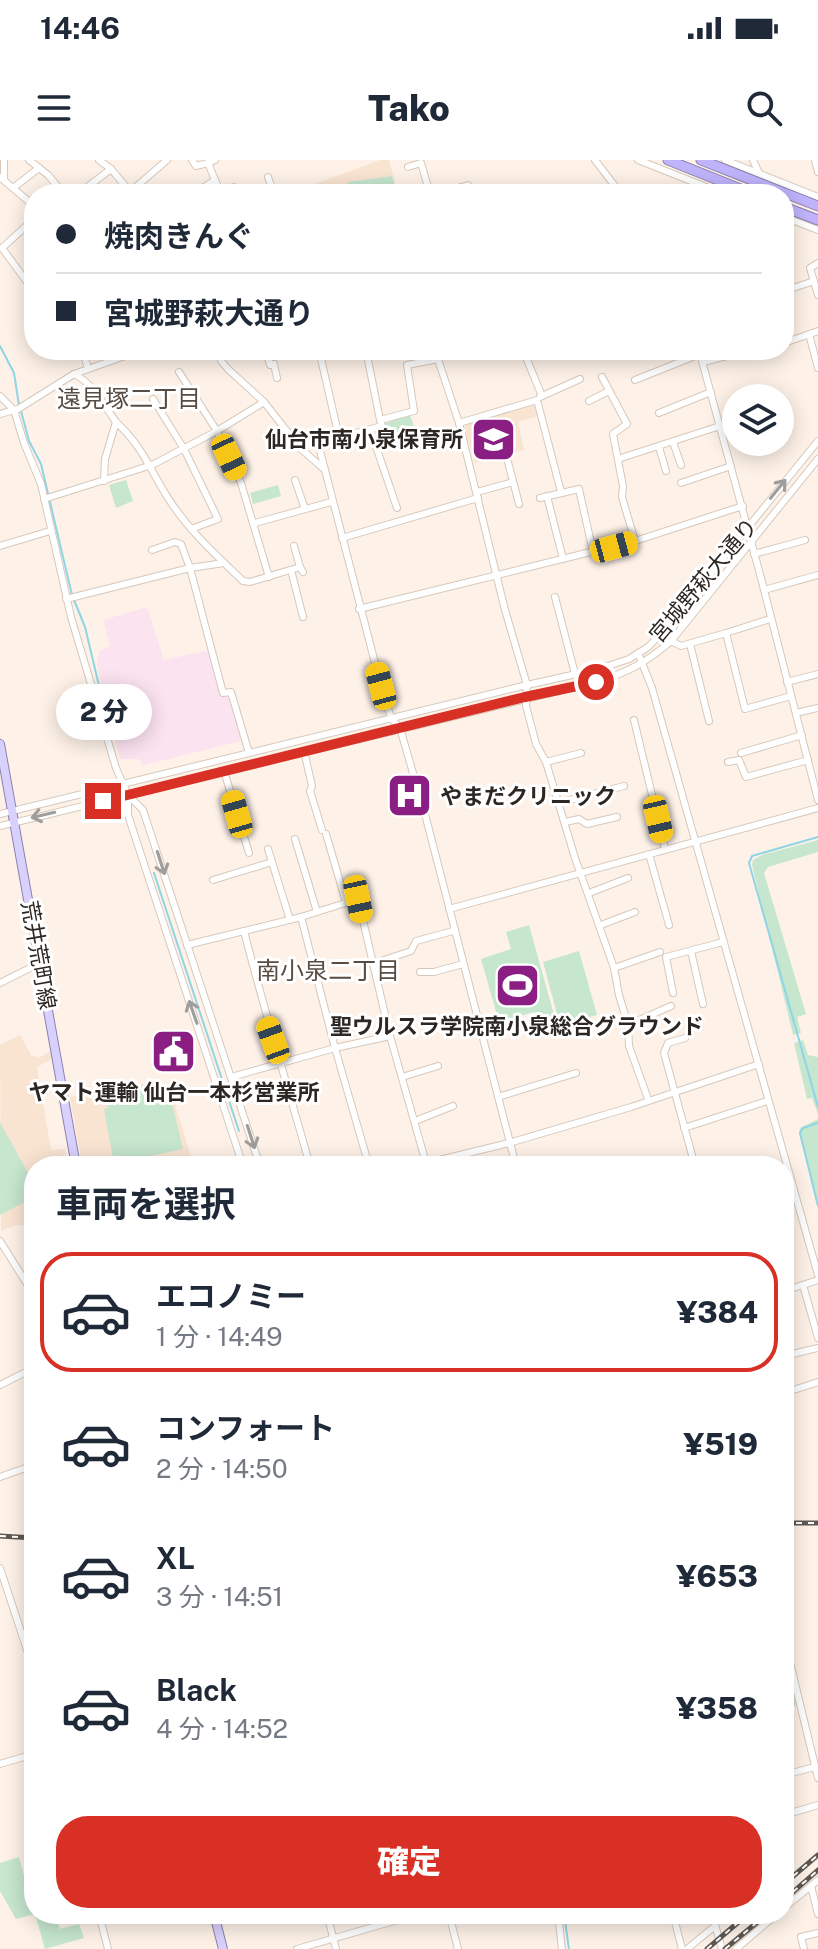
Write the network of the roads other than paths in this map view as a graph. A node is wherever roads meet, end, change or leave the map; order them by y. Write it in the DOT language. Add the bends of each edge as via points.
graph roads {
  1 [pos="4,160"];
  2 [pos="29,160"];
  3 [pos="99,160"];
  4 [pos="115,160"];
  5 [pos="167,160"];
  6 [pos="192,160"];
  7 [pos="595,160"];
  8 [pos="638,160"];
  9 [pos="668,160"];
  10 [pos="701,160"];
  11 [pos="725,160"];
  12 [pos="753,160"];
  13 [pos="815,160"];
  14 [pos="211,161"];
  15 [pos="425,161"];
  16 [pos="408,167"];
  17 [pos="39,168"];
  18 [pos="109,168"];
  19 [pos="818,172"];
  20 [pos="759,173"];
  21 [pos="268,177"];
  22 [pos="2,179"];
  23 [pos="215,180"];
  24 [pos="54,184"];
  25 [pos="90,184"];
  26 [pos="121,184"];
  27 [pos="137,184"];
  28 [pos="209,184"];
  29 [pos="217,184"];
  30 [pos="270,184"];
  31 [pos="428,184"];
  32 [pos="613,184"];
  33 [pos="699,184"];
  34 [pos="728,184"];
  35 [pos="762,184"];
  36 [pos="786,184"];
  37 [pos="794,187"];
  38 [pos="13,188"];
  39 [pos="24,197"];
  40 [pos="794,197"];
  41 [pos="818,197"];
  42 [pos="818,206"];
  43 [pos="794,211"];
  44 [pos="818,220"];
  45 [pos="794,221"];
  46 [pos="24,228"];
  47 [pos="818,230"];
  48 [pos="818,263"];
  49 [pos="24,278"];
  50 [pos="814,281"];
  51 [pos="794,288"];
  52 [pos="818,295"];
  53 [pos="818,331"];
  54 [pos="809,334"];
  55 [pos="794,339"];
  56 [pos="85,360"];
  57 [pos="112,360"];
  58 [pos="221,360"];
  59 [pos="269,360"];
  60 [pos="321,360"];
  61 [pos="368,360"];
  62 [pos="433,360"];
  63 [pos="438,360"];
  64 [pos="526,360"];
  65 [pos="681,360"];
  66 [pos="711,360"];
  67 [pos="703,362"];
  68 [pos="88,368"];
  69 [pos="818,368"];
  70 [pos="179,372"];
  71 [pos="74,374"];
  72 [pos="602,377"];
  73 [pos="277,378"];
  74 [pos="580,379"];
  75 [pos="635,380"];
  76 [pos="609,391"];
  77 [pos="711,392"];
  78 [pos="0,396"];
  79 [pos="539,398"];
  80 [pos="153,399"];
  81 [pos="589,401"];
  82 [pos="264,402"];
  83 [pos="18,408"];
  84 [pos="659,413"];
  85 [pos="0,414"];
  86 [pos="380,420"];
  87 [pos="116,422"];
  88 [pos="459,423"];
  89 [pos="720,426"];
  90 [pos="370,429"];
  91 [pos="217,431"];
  92 [pos="339,437"];
  93 [pos="818,441"];
  94 [pos="673,442"];
  95 [pos="659,447"];
  96 [pos="184,449"];
  97 [pos="618,459"];
  98 [pos="818,459"];
  99 [pos="508,462"];
  100 [pos="152,465"];
  101 [pos="681,465"];
  102 [pos="731,466"];
  103 [pos="324,469"];
  104 [pos="666,471"];
  105 [pos="295,480"];
  106 [pos="104,481"];
  107 [pos="513,482"];
  108 [pos="681,483"];
  109 [pos="561,492"];
  110 [pos="477,495"];
  111 [pos="48,498"];
  112 [pos="331,502"];
  113 [pos="519,504"];
  114 [pos="743,506"];
  115 [pos="397,508"];
  116 [pos="305,509"];
  117 [pos="255,523"];
  118 [pos="748,526"];
  119 [pos="191,529"];
  120 [pos="50,531"];
  121 [pos="342,538"];
  122 [pos="805,540"];
  123 [pos="635,541"];
  124 [pos="751,541"];
  125 [pos="0,546"];
  126 [pos="294,546"];
  127 [pos="152,550"];
  128 [pos="593,552"];
  129 [pos="754,554"];
  130 [pos="563,559"];
  131 [pos="224,563"];
  132 [pos="190,568"];
  133 [pos="291,570"];
  134 [pos="818,575"];
  135 [pos="498,576"];
  136 [pos="269,577"];
  137 [pos="764,590"];
  138 [pos="555,597"];
  139 [pos="70,598"];
  140 [pos="359,609"];
  141 [pos="303,617"];
  142 [pos="770,619"];
  143 [pos="726,633"];
  144 [pos="671,641"];
  145 [pos="690,644"];
  146 [pos="638,653"];
  147 [pos="643,665"];
  148 [pos="575,674"];
  149 [pos="818,674"];
  150 [pos="787,682"];
  151 [pos="527,685"];
  152 [pos="791,696"];
  153 [pos="525,697"];
  154 [pos="818,708"];
  155 [pos="796,713"];
  156 [pos="391,718"];
  157 [pos="634,720"];
  158 [pos="709,721"];
  159 [pos="400,728"];
  160 [pos="802,735"];
  161 [pos="0,744"];
  162 [pos="818,749"];
  163 [pos="304,751"];
  164 [pos="806,751"];
  165 [pos="249,753"];
  166 [pos="581,753"];
  167 [pos="741,753"];
  168 [pos="808,760"];
  169 [pos="546,762"];
  170 [pos="728,762"];
  171 [pos="224,771"];
  172 [pos="124,783"];
  173 [pos="624,786"];
  174 [pos="128,795"];
  175 [pos="818,800"];
  176 [pos="558,803"];
  177 [pos="818,808"];
  178 [pos="13,811"];
  179 [pos="0,814"];
  180 [pos="617,817"];
  181 [pos="15,822"];
  182 [pos="565,822"];
  183 [pos="0,826"];
  184 [pos="295,839"];
  185 [pos="695,841"];
  186 [pos="268,849"];
  187 [pos="665,849"];
  188 [pos="249,853"];
  189 [pos="649,854"];
  190 [pos="272,862"];
  191 [pos="580,873"];
  192 [pos="628,878"];
  193 [pos="213,880"];
  194 [pos="589,893"];
  195 [pos="346,902"];
  196 [pos="449,909"];
  197 [pos="317,912"];
  198 [pos="635,912"];
  199 [pos="301,917"];
  200 [pos="290,920"];
  201 [pos="601,925"];
  202 [pos="669,925"];
  203 [pos="244,931"];
  204 [pos="453,931"];
  205 [pos="723,942"];
  206 [pos="187,945"];
  207 [pos="691,951"];
  208 [pos="660,952"];
  209 [pos="40,963"];
  210 [pos="372,964"];
  211 [pos="463,964"];
  212 [pos="614,968"];
  213 [pos="420,972"];
  214 [pos="0,983"];
  215 [pos="673,993"];
  216 [pos="703,1004"];
  217 [pos="671,1006"];
  218 [pos="628,1025"];
  219 [pos="390,1036"];
  220 [pos="685,1038"];
  221 [pos="335,1048"];
  222 [pos="281,1062"];
  223 [pos="759,1064"];
  224 [pos="438,1066"];
  225 [pos="576,1073"];
  226 [pos="231,1077"];
  227 [pos="402,1077"];
  228 [pos="674,1090"];
  229 [pos="498,1097"];
  230 [pos="648,1099"];
  231 [pos="767,1101"];
  232 [pos="453,1106"];
  233 [pos="415,1121"];
  234 [pos="684,1128"];
  235 [pos="509,1143"];
  236 [pos="74,1156"];
  237 [pos="240,1156"];
  238 [pos="257,1156"];
  239 [pos="307,1156"];
  240 [pos="366,1156"];
  241 [pos="424,1156"];
  242 [pos="462,1156"];
  243 [pos="513,1156"];
  244 [pos="692,1156"];
  245 [pos="783,1156"];
  246 [pos="794,1194"];
  247 [pos="0,1243"];
  248 [pos="818,1277"];
  249 [pos="24,1280"];
  250 [pos="803,1285"];
  251 [pos="794,1288"];
  252 [pos="818,1338"];
  253 [pos="818,1348"];
  254 [pos="794,1354"];
  255 [pos="24,1373"];
  256 [pos="818,1382"];
  257 [pos="0,1385"];
  258 [pos="794,1390"];
  259 [pos="24,1469"];
  260 [pos="0,1477"];
  261 [pos="0,1568"];
  262 [pos="24,1641"];
  263 [pos="794,1679"];
  264 [pos="24,1757"];
  265 [pos="0,1764"];
  266 [pos="815,1767"];
  267 [pos="794,1772"];
  268 [pos="818,1778"];
  269 [pos="818,1805"];
  270 [pos="794,1812"];
  271 [pos="818,1880"];
  272 [pos="811,1886"];
  273 [pos="794,1900"];
  274 [pos="818,1914"];
  275 [pos="102,1924"];
  276 [pos="217,1924"];
  277 [pos="330,1924"];
  278 [pos="383,1924"];
  279 [pos="452,1924"];
  280 [pos="559,1924"];
  281 [pos="676,1924"];
  282 [pos="765,1924"];
  283 [pos="715,1926"];
  284 [pos="818,1933"];
  285 [pos="333,1938"];
  286 [pos="108,1949"];
  287 [pos="223,1949"];
  288 [pos="297,1949"];
  289 [pos="336,1949"];
  290 [pos="458,1949"];
  291 [pos="562,1949"];
  292 [pos="684,1949"];
  293 [pos="722,1949"];
  294 [pos="736,1949"];
  295 [pos="804,1949"];
  1 -- 22 [label="street"];
  2 -- 17 [label="street"];
  3 -- 18 [label="street"];
  4 -- 18 [label="street"];
  5 -- 27 [label="street"];
  6 -- 14 [label="street" via="196,166"];
  7 -- 32 [label="street"];
  8 -- 33 [label="street"];
  9 -- 34 [label="highway"];
  10 -- 35 [label="highway"];
  11 -- 20 [label="street"];
  12 -- 20 [label="street"];
  13 -- 19 [label="street"];
  14 -- 23 [label="street"];
  15 -- 16 [label="street"];
  15 -- 31 [label="street"];
  17 -- 24 [label="street"];
  17 -- 38 [label="street"];
  18 -- 25 [label="street"];
  18 -- 26 [label="street"];
  20 -- 36 [label="street"];
  21 -- 30 [label="street"];
  22 -- 38 [label="street"];
  23 -- 28 [label="street"];
  23 -- 29 [label="street"];
  37 -- 41 [label="street"];
  38 -- 39 [label="street"];
  40 -- 42 [label="highway"];
  43 -- 44 [label="highway"];
  45 -- 47 [label="street"];
  46 -- 49 [label="street" via="2,248"];
  48 -- 50 [label="street" via="810,268"];
  50 -- 51 [label="street"];
  50 -- 52 [label="street"];
  53 -- 54 [label="street"];
  54 -- 55 [label="street"];
  54 -- 69 [label="street"];
  56 -- 68 [label="street"];
  57 -- 68 [label="street"];
  58 -- 82 [label="street"];
  59 -- 73 [label="street"];
  60 -- 92 [label="street"];
  61 -- 86 [label="street"];
  62 -- 86 [label="street" via="407,365 414,411"];
  63 -- 88 [label="street"];
  64 -- 79 [label="street"];
  65 -- 75 [label="street"];
  66 -- 67 [label="street"];
  67 -- 77 [label="street"];
  68 -- 71 [label="street"];
  70 -- 91 [label="street"];
  71 -- 83 [label="street"];
  71 -- 87 [label="street" via="98,395"];
  72 -- 76 [label="street"];
  74 -- 79 [label="street"];
  76 -- 81 [label="street"];
  76 -- 97 [label="street" via="627,424 613,434"];
  77 -- 84 [label="street"];
  77 -- 89 [label="street"];
  78 -- 83 [label="street"];
  79 -- 88 [label="street"];
  79 -- 109 [label="street"];
  80 -- 96 [label="street"];
  82 -- 91 [label="street"];
  82 -- 103 [label="street"];
  83 -- 85 [label="street"];
  83 -- 111 [label="street"];
  86 -- 90 [label="street" via="382,426"];
  87 -- 100 [label="street"];
  87 -- 106 [label="street"];
  88 -- 110 [label="street"];
  89 -- 94 [label="street"];
  89 -- 102 [label="street"];
  90 -- 92 [label="street"];
  90 -- 115 [label="street"];
  91 -- 96 [label="street"];
  91 -- 117 [label="street"];
  92 -- 103 [label="street" via="318,443"];
  118 -- 93 [label="street, 宮城野萩大通り, one-way"];
  94 -- 95 [label="street"];
  94 -- 101 [label="street"];
  95 -- 97 [label="street"];
  95 -- 104 [label="street"];
  96 -- 100 [label="street"];
  96 -- 119 [label="street" via="218,519"];
  97 -- 123 [label="street"];
  98 -- 124 [label="street, 宮城野萩大通り"];
  99 -- 107 [label="street"];
  100 -- 106 [label="street"];
  100 -- 119 [label="street"];
  102 -- 108 [label="street"];
  102 -- 114 [label="street"];
  103 -- 112 [label="street"];
  105 -- 116 [label="street"];
  106 -- 111 [label="street"];
  107 -- 110 [label="street"];
  107 -- 113 [label="street"];
  109 -- 128 [label="street" via="579,489"];
  109 -- 130 [label="street" via="544,497"];
  110 -- 121 [label="street"];
  110 -- 135 [label="street"];
  111 -- 120 [label="street"];
  112 -- 116 [label="street"];
  112 -- 121 [label="street"];
  114 -- 118 [label="street"];
  114 -- 123 [label="street"];
  116 -- 117 [label="street"];
  117 -- 136 [label="street"];
  118 -- 124 [label="street"];
  118 -- 146 [label="street, 宮城野萩大通り" via="663,632"];
  119 -- 131 [label="street"];
  120 -- 125 [label="street"];
  120 -- 139 [label="street"];
  121 -- 140 [label="street"];
  122 -- 129 [label="street"];
  123 -- 128 [label="street"];
  124 -- 129 [label="street"];
  124 -- 144 [label="street, 宮城野萩大通り"];
  126 -- 133 [label="street" via="302,570"];
  127 -- 132 [label="street" via="181,544"];
  128 -- 130 [label="street"];
  129 -- 137 [label="street"];
  130 -- 135 [label="street"];
  131 -- 132 [label="street"];
  131 -- 136 [label="street" via="243,581"];
  132 -- 139 [label="street"];
  132 -- 165 [label="street" via="223,693 231,692"];
  133 -- 136 [label="street"];
  133 -- 141 [label="street"];
  134 -- 137 [label="street"];
  135 -- 140 [label="street"];
  135 -- 151 [label="street"];
  137 -- 142 [label="street"];
  138 -- 148 [label="street"];
  139 -- 172 [label="street"];
  140 -- 156 [label="street"];
  142 -- 143 [label="street"];
  142 -- 150 [label="street"];
  143 -- 145 [label="street"];
  143 -- 152 [label="street" via="745,709"];
  144 -- 145 [label="street" via="677,646"];
  144 -- 147 [label="street, 宮城野萩大通り"];
  145 -- 158 [label="street"];
  146 -- 147 [label="street"];
  146 -- 148 [label="street, 宮城野萩大通り"];
  147 -- 153 [label="street, 宮城野萩大通り" via="596,682"];
  147 -- 185 [label="street"];
  148 -- 151 [label="street, 宮城野萩大通り"];
  149 -- 150 [label="street"];
  150 -- 152 [label="street"];
  151 -- 153 [label="street"];
  151 -- 156 [label="street, 宮城野萩大通り"];
  152 -- 155 [label="street"];
  153 -- 159 [label="street, 宮城野萩大通り"];
  153 -- 169 [label="street"];
  154 -- 155 [label="street"];
  155 -- 160 [label="street"];
  156 -- 159 [label="street"];
  156 -- 165 [label="street, 宮城野萩大通り"];
  157 -- 187 [label="street"];
  159 -- 163 [label="street, 宮城野萩大通り"];
  159 -- 196 [label="street"];
  160 -- 164 [label="street"];
  160 -- 167 [label="street"];
  161 -- 178 [label="main road, 荒井荒町線"];
  162 -- 164 [label="street"];
  163 -- 171 [label="street, 宮城野萩大通り"];
  163 -- 195 [label="street" via="310,791"];
  164 -- 168 [label="street"];
  165 -- 172 [label="street, 宮城野萩大通り"];
  166 -- 169 [label="street"];
  168 -- 170 [label="street" via="746,777 739,760"];
  168 -- 175 [label="street"];
  169 -- 176 [label="street"];
  171 -- 174 [label="street, 宮城野萩大通り"];
  171 -- 188 [label="street"];
  172 -- 174 [label="street"];
  172 -- 178 [label="street, 宮城野萩大通り"];
  173 -- 176 [label="street"];
  174 -- 181 [label="street, 宮城野萩大通り, one-way"];
  174 -- 206 [label="street, one-way" via="143,810"];
  237 -- 174 [label="street, one-way" via="128,815"];
  176 -- 182 [label="street"];
  177 -- 185 [label="street"];
  178 -- 179 [label="street, 宮城野萩大通り"];
  178 -- 181 [label="main road, 荒井荒町線"];
  180 -- 182 [label="street" via="587,824 579,819"];
  181 -- 183 [label="street, 宮城野萩大通り"];
  181 -- 209 [label="main road, 荒井荒町線"];
  182 -- 191 [label="street"];
  184 -- 197 [label="street"];
  185 -- 187 [label="street"];
  185 -- 205 [label="street"];
  186 -- 190 [label="street"];
  187 -- 189 [label="street"];
  189 -- 191 [label="street"];
  189 -- 202 [label="street"];
  190 -- 193 [label="street"];
  190 -- 200 [label="street"];
  191 -- 194 [label="street"];
  191 -- 196 [label="street"];
  192 -- 194 [label="street"];
  194 -- 201 [label="street"];
  195 -- 197 [label="street"];
  195 -- 210 [label="street" via="358,899"];
  196 -- 204 [label="street"];
  197 -- 199 [label="street"];
  198 -- 201 [label="street"];
  199 -- 200 [label="street"];
  199 -- 221 [label="street"];
  200 -- 203 [label="street"];
  201 -- 212 [label="street"];
  203 -- 206 [label="street"];
  203 -- 222 [label="street"];
  204 -- 210 [label="street" via="416,941 411,951"];
  204 -- 211 [label="street"];
  205 -- 207 [label="street"];
  205 -- 223 [label="street"];
  206 -- 226 [label="street"];
  207 -- 215 [label="street" via="666,957"];
  207 -- 216 [label="street"];
  208 -- 212 [label="street"];
  209 -- 214 [label="street"];
  209 -- 236 [label="main road, 荒井荒町線"];
  210 -- 219 [label="street"];
  211 -- 213 [label="street"];
  211 -- 229 [label="street"];
  212 -- 218 [label="street"];
  217 -- 218 [label="street"];
  218 -- 230 [label="street" via="629,1046"];
  219 -- 221 [label="street"];
  219 -- 227 [label="street"];
  220 -- 228 [label="street" via="668,1043 664,1053"];
  221 -- 222 [label="street"];
  221 -- 240 [label="street"];
  222 -- 226 [label="street"];
  222 -- 239 [label="street"];
  223 -- 228 [label="street"];
  223 -- 231 [label="street"];
  224 -- 227 [label="street"];
  225 -- 229 [label="street"];
  226 -- 238 [label="street, one-way"];
  227 -- 233 [label="street"];
  228 -- 230 [label="street"];
  228 -- 234 [label="street"];
  229 -- 235 [label="street"];
  230 -- 235 [label="street"];
  231 -- 234 [label="street"];
  231 -- 245 [label="street"];
  232 -- 233 [label="street"];
  233 -- 241 [label="street"];
  234 -- 244 [label="street"];
  235 -- 242 [label="street"];
  235 -- 243 [label="street"];
  246 -- 248 [label="street"];
  247 -- 249 [label="street"];
  248 -- 250 [label="street"];
  250 -- 251 [label="street"];
  250 -- 252 [label="street"];
  253 -- 254 [label="street"];
  255 -- 257 [label="street"];
  256 -- 258 [label="street"];
  259 -- 260 [label="street"];
  261 -- 262 [label="street"];
  263 -- 266 [label="street"];
  264 -- 265 [label="street"];
  266 -- 267 [label="street"];
  266 -- 268 [label="street"];
  269 -- 270 [label="street"];
  271 -- 272 [label="street"];
  272 -- 273 [label="street"];
  272 -- 274 [label="street"];
  275 -- 286 [label="street"];
  276 -- 287 [label="main road"];
  277 -- 285 [label="street"];
  278 -- 285 [label="street"];
  279 -- 290 [label="street"];
  280 -- 291 [label="street"];
  281 -- 292 [label="street"];
  282 -- 294 [label="street"];
  283 -- 292 [label="street"];
  283 -- 293 [label="street"];
  284 -- 295 [label="street" via="801,1937"];
  285 -- 288 [label="street"];
  285 -- 289 [label="street"];
}
